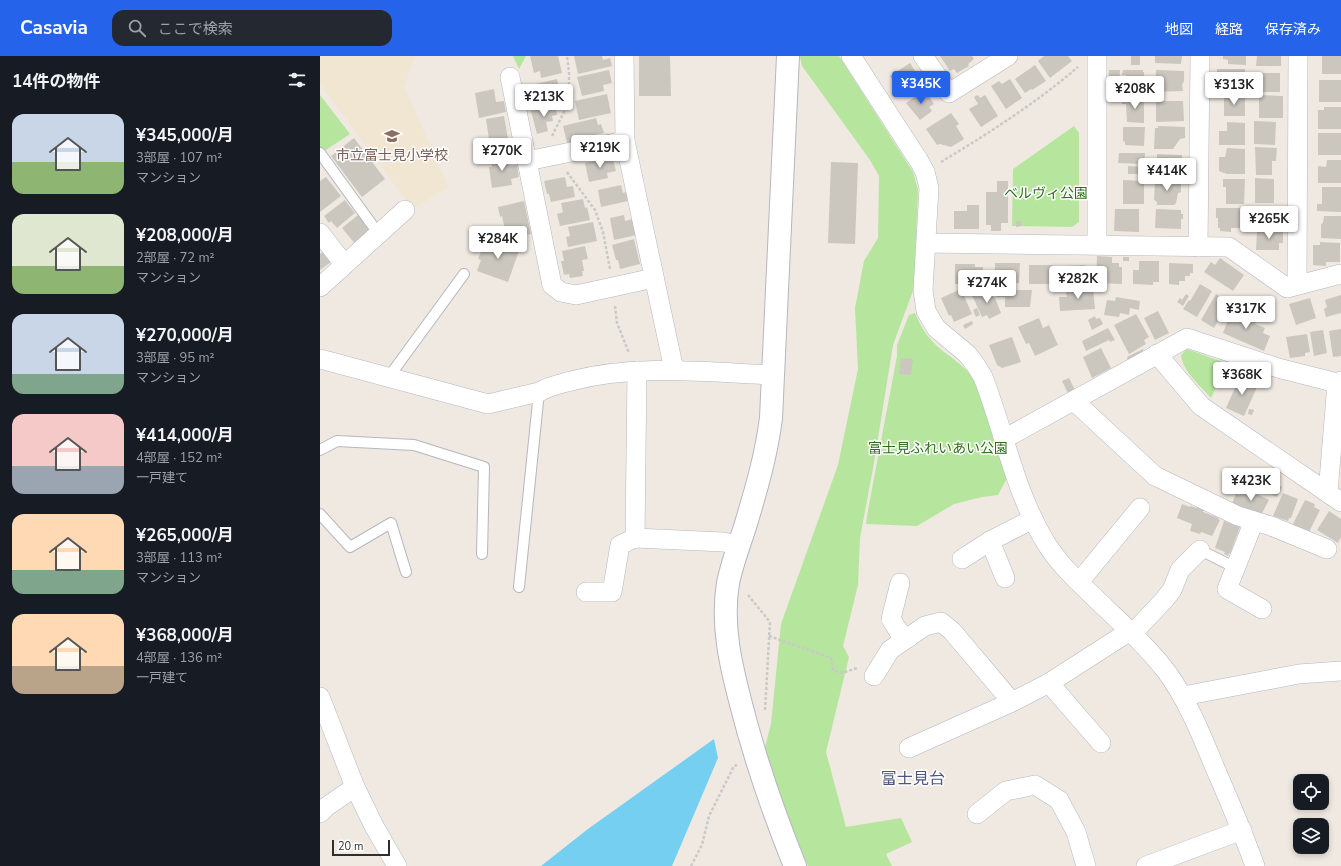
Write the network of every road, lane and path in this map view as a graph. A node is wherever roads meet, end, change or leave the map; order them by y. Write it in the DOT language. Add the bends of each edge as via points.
graph roads {
  1 [pos="567,56"];
  2 [pos="624,56"];
  3 [pos="788,56"];
  4 [pos="851,56"];
  5 [pos="923,56"];
  6 [pos="1008,56"];
  7 [pos="1097,56"];
  8 [pos="1200,56"];
  9 [pos="1298,56"];
  10 [pos="1080,65"];
  11 [pos="510,77"];
  12 [pos="625,141"];
  13 [pos="320,153"];
  14 [pos="555,155"];
  15 [pos="527,161"];
  16 [pos="936,165"];
  17 [pos="405,210"];
  18 [pos="320,233"];
  19 [pos="378,233"];
  20 [pos="926,243"];
  21 [pos="1097,245"];
  22 [pos="1198,247"];
  23 [pos="344,264"];
  24 [pos="464,274"];
  25 [pos="1341,274"];
  26 [pos="654,278"];
  27 [pos="1297,285"];
  28 [pos="320,287"];
  29 [pos="612,287"];
  30 [pos="1157,354"];
  31 [pos="320,359"];
  32 [pos="674,370"];
  33 [pos="637,371"];
  34 [pos="772,375"];
  35 [pos="388,378"];
  36 [pos="1339,382"];
  37 [pos="539,392"];
  38 [pos="1074,401"];
  39 [pos="1004,439"];
  40 [pos="320,450"];
  41 [pos="1335,498"];
  42 [pos="1140,508"];
  43 [pos="320,514"];
  44 [pos="1033,519"];
  45 [pos="1254,521"];
  46 [pos="635,538"];
  47 [pos="990,541"];
  48 [pos="739,545"];
  49 [pos="1327,549"];
  50 [pos="1200,550"];
  51 [pos="482,554"];
  52 [pos="962,559"];
  53 [pos="1236,568"];
  54 [pos="406,572"];
  55 [pos="1005,578"];
  56 [pos="1079,582"];
  57 [pos="900,583"];
  58 [pos="520,586"];
  59 [pos="586,592"];
  60 [pos="1262,609"];
  61 [pos="1131,632"];
  62 [pos="769,636"];
  63 [pos="908,638"];
  64 [pos="828,657"];
  65 [pos="1341,671"];
  66 [pos="874,676"];
  67 [pos="1049,683"];
  68 [pos="1183,696"];
  69 [pos="320,697"];
  70 [pos="1012,702"];
  71 [pos="1101,743"];
  72 [pos="909,748"];
  73 [pos="355,787"];
  74 [pos="320,813"];
  75 [pos="977,814"];
  76 [pos="1242,830"];
  77 [pos="1155,864"];
  78 [pos="397,866"];
  79 [pos="795,866"];
  80 [pos="1086,866"];
  81 [pos="1255,866"];
  1 -- 14 [label="path" via="569,102 552,135 551,148"];
  2 -- 12 [label="street"];
  3 -- 34 [label="street"];
  4 -- 20 [label="street" via="925,172 929,188"];
  5 -- 6 [label="street" via="949,92"];
  7 -- 21 [label="street"];
  8 -- 22 [label="street"];
  9 -- 27 [label="street"];
  10 -- 16 [label="path" via="1019,112"];
  11 -- 15 [label="street"];
  12 -- 14 [label="street"];
  12 -- 26 [label="street"];
  13 -- 19 [label="lane"];
  14 -- 15 [label="street"];
  14 -- 29 [label="path" via="595,210 603,232"];
  15 -- 29 [label="street" via="552,285 561,292 576,295"];
  17 -- 19 [label="street"];
  18 -- 23 [label="street"];
  19 -- 23 [label="street"];
  20 -- 21 [label="street"];
  20 -- 39 [label="street" via="923,290 926,311 936,328 967,354 983,377"];
  21 -- 22 [label="street"];
  22 -- 27 [label="street" via="1229,247 1287,288"];
  23 -- 28 [label="street"];
  24 -- 35 [label="lane"];
  25 -- 27 [label="street"];
  26 -- 29 [label="street"];
  26 -- 32 [label="street"];
  29 -- 33 [label="path" via="617,323"];
  30 -- 36 [label="street" via="1187,338 1278,368"];
  30 -- 38 [label="street"];
  30 -- 41 [label="street" via="1201,406"];
  31 -- 35 [label="street"];
  32 -- 33 [label="street"];
  32 -- 34 [label="street"];
  33 -- 37 [label="street" via="590,376 546,387"];
  33 -- 46 [label="street"];
  34 -- 48 [label="street" via="768,445"];
  35 -- 37 [label="street" via="488,404"];
  36 -- 41 [label="street"];
  37 -- 58 [label="lane"];
  38 -- 39 [label="street"];
  38 -- 45 [label="street" via="1155,476 1238,516"];
  39 -- 44 [label="street" via="1022,498"];
  40 -- 51 [label="lane" via="337,441 414,445 484,467"];
  42 -- 56 [label="street"];
  43 -- 54 [label="lane" via="350,547 391,524"];
  44 -- 47 [label="street"];
  44 -- 56 [label="street" via="1052,553"];
  45 -- 49 [label="street"];
  45 -- 53 [label="street"];
  46 -- 48 [label="street"];
  46 -- 59 [label="street" via="620,545 618,591"];
  47 -- 52 [label="street"];
  47 -- 55 [label="street"];
  48 -- 79 [label="street" via="728,582 725,606 729,657 752,747"];
  50 -- 53 [label="lane"];
  50 -- 61 [label="street" via="1180,570 1172,590 1164,600"];
  53 -- 60 [label="street" via="1227,590"];
  56 -- 61 [label="street"];
  57 -- 63 [label="street" via="891,619 899,632"];
  61 -- 67 [label="street"];
  61 -- 68 [label="street" via="1166,671"];
  62 -- 64 [label="path"];
  63 -- 66 [label="street" via="890,650"];
  63 -- 70 [label="street" via="925,626 941,622 952,631"];
  65 -- 68 [label="street" via="1299,674"];
  67 -- 70 [label="street"];
  67 -- 71 [label="street"];
  68 -- 76 [label="street"];
  69 -- 73 [label="street"];
  70 -- 72 [label="street"];
  73 -- 74 [label="street"];
  73 -- 78 [label="street"];
  75 -- 80 [label="street" via="1006,791 1035,785 1059,800 1076,832"];
  76 -- 77 [label="street"];
  76 -- 81 [label="street"];
}
